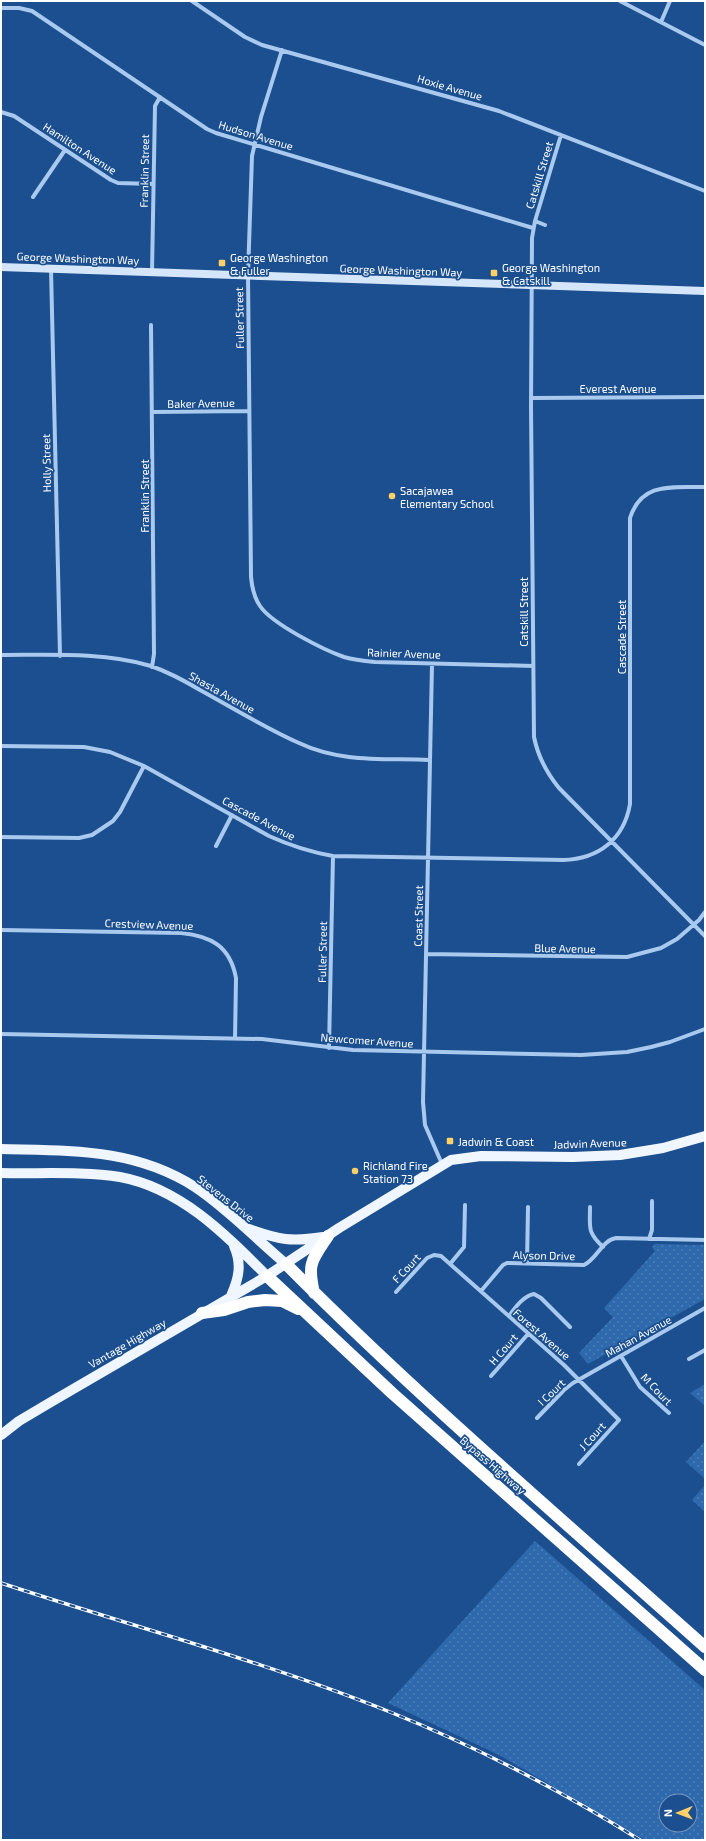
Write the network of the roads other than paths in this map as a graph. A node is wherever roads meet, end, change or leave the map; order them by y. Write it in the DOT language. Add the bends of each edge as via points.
graph roads {
  1 [pos="192,1"];
  2 [pos="620,1"];
  3 [pos="670,1"];
  4 [pos="1,8"];
  5 [pos="661,22"];
  6 [pos="705,44"];
  7 [pos="282,50"];
  8 [pos="160,97"];
  9 [pos="1,112"];
  10 [pos="561,135"];
  11 [pos="254,144"];
  12 [pos="65,150"];
  13 [pos="153,184"];
  14 [pos="705,191"];
  15 [pos="34,197"];
  16 [pos="535,221"];
  17 [pos="545,224"];
  18 [pos="533,228"];
  19 [pos="1,267"];
  20 [pos="51,268"];
  21 [pos="152,272"];
  22 [pos="248,275"];
  23 [pos="531,285"];
  24 [pos="705,291"];
  25 [pos="151,325"];
  26 [pos="705,397"];
  27 [pos="531,398"];
  28 [pos="249,411"];
  29 [pos="152,412"];
  30 [pos="705,487"];
  31 [pos="252,589"];
  32 [pos="1,655"];
  33 [pos="60,656"];
  34 [pos="432,664"];
  35 [pos="533,666"];
  36 [pos="152,667"];
  37 [pos="1,746"];
  38 [pos="429,760"];
  39 [pos="144,766"];
  40 [pos="232,814"];
  41 [pos="1,837"];
  42 [pos="612,841"];
  43 [pos="216,846"];
  44 [pos="333,856"];
  45 [pos="428,858"];
  46 [pos="705,912"];
  47 [pos="694,925"];
  48 [pos="1,930"];
  49 [pos="705,936"];
  50 [pos="426,954"];
  51 [pos="705,1029"];
  52 [pos="1,1034"];
  53 [pos="235,1039"];
  54 [pos="329,1048"];
  55 [pos="424,1052"];
  56 [pos="705,1136"];
  57 [pos="1,1149"];
  58 [pos="442,1164"];
  59 [pos="1,1173"];
  60 [pos="652,1200"];
  61 [pos="465,1205"];
  62 [pos="528,1207"];
  63 [pos="590,1207"];
  64 [pos="244,1227"];
  65 [pos="328,1236"];
  66 [pos="649,1239"];
  67 [pos="705,1240"];
  68 [pos="233,1244"];
  69 [pos="602,1247"];
  70 [pos="527,1263"];
  71 [pos="286,1264"];
  72 [pos="450,1264"];
  73 [pos="267,1276"];
  74 [pos="481,1291"];
  75 [pos="396,1292"];
  76 [pos="314,1293"];
  77 [pos="231,1296"];
  78 [pos="705,1308"];
  79 [pos="202,1313"];
  80 [pos="308,1314"];
  81 [pos="509,1316"];
  82 [pos="570,1327"];
  83 [pos="528,1334"];
  84 [pos="705,1350"];
  85 [pos="621,1356"];
  86 [pos="689,1359"];
  87 [pos="491,1376"];
  88 [pos="579,1379"];
  89 [pos="669,1413"];
  90 [pos="537,1418"];
  91 [pos="619,1420"];
  92 [pos="1,1435"];
  93 [pos="579,1464"];
  94 [pos="705,1647"];
  95 [pos="705,1670"];
  1 -- 7 [label="street, Hoxie Avenue" via="246,37 262,45"];
  2 -- 5 [label="street"];
  3 -- 5 [label="street"];
  4 -- 8 [label="street, Hudson Avenue" via="32,11"];
  5 -- 6 [label="street"];
  7 -- 10 [label="street, Hoxie Avenue" via="475,103"];
  7 -- 11 [label="street, Fuller Street"];
  8 -- 11 [label="street, Hudson Avenue" via="208,129"];
  8 -- 13 [label="street, Franklin Street" via="155,106"];
  9 -- 12 [label="street, Hamilton Avenue" via="14,116"];
  10 -- 14 [label="street, Hoxie Avenue"];
  10 -- 16 [label="street, Catskill Street"];
  11 -- 18 [label="street, Hudson Avenue"];
  11 -- 22 [label="street, Fuller Street"];
  12 -- 13 [label="street, Hamilton Avenue" via="118,183"];
  12 -- 15 [label="street"];
  13 -- 21 [label="street, Franklin Street"];
  16 -- 17 [label="street, Catskill Street"];
  16 -- 18 [label="street, Catskill Street"];
  18 -- 23 [label="street, Catskill Street"];
  19 -- 20 [label="main road, George Washington Way"];
  20 -- 21 [label="main road, George Washington Way"];
  20 -- 33 [label="street, Holly Street"];
  21 -- 22 [label="main road, George Washington Way"];
  22 -- 23 [label="main road, George Washington Way"];
  22 -- 28 [label="street, Fuller Street"];
  23 -- 24 [label="main road, George Washington Way"];
  23 -- 27 [label="street, Catskill Street"];
  25 -- 29 [label="street, Franklin Street"];
  26 -- 27 [label="street, Everest Avenue"];
  27 -- 35 [label="street, Catskill Street"];
  28 -- 29 [label="street, Baker Avenue"];
  28 -- 31 [label="street, Fuller Street"];
  29 -- 36 [label="street, Franklin Street"];
  30 -- 42 [label="street, Cascade Street" via="660,488 651,491 638,502 630,518 630,804 623,828"];
  31 -- 34 [label="street, Rainier Avenue" via="260,607 275,621 335,653 363,661"];
  32 -- 33 [label="street, Shasta Avenue"];
  33 -- 36 [label="street, Shasta Avenue" via="120,660"];
  34 -- 35 [label="street, Rainier Avenue"];
  34 -- 38 [label="street, Coast Street"];
  35 -- 42 [label="street, Catskill Street" via="534,733 541,761 559,788"];
  36 -- 38 [label="street, Shasta Avenue" via="178,678 300,744 353,758"];
  37 -- 39 [label="street, Cascade Avenue" via="84,747 110,752"];
  38 -- 45 [label="street, Coast Street"];
  39 -- 40 [label="street, Cascade Avenue"];
  39 -- 41 [label="street" via="120,812 113,821 92,835 79,838"];
  40 -- 43 [label="street"];
  40 -- 44 [label="street, Cascade Avenue" via="290,846"];
  42 -- 45 [label="street, Cascade Avenue" via="598,852 575,860"];
  42 -- 47 [label="street, Catskill Street"];
  44 -- 45 [label="street, Cascade Avenue"];
  44 -- 54 [label="street, Fuller Street"];
  45 -- 50 [label="street, Coast Street"];
  46 -- 47 [label="street, Blue Avenue"];
  47 -- 49 [label="street, Catskill Street"];
  47 -- 50 [label="street, Blue Avenue" via="662,948 627,957"];
  48 -- 53 [label="street, Crestview Avenue" via="181,933 206,937 222,949 234,969"];
  50 -- 55 [label="street, Coast Street"];
  51 -- 55 [label="street, Newcomer Avenue" via="651,1047 602,1054"];
  52 -- 53 [label="street, Newcomer Avenue"];
  53 -- 54 [label="street, Newcomer Avenue" via="282,1041"];
  54 -- 55 [label="street, Newcomer Avenue"];
  55 -- 58 [label="street, Coast Street" via="425,1125"];
  56 -- 58 [label="main road, Jadwin Avenue" via="663,1148 620,1155 481,1156 451,1160"];
  57 -- 64 [label="main road, Stevens Drive" via="93,1152 136,1160 195,1187"];
  58 -- 65 [label="main road, Jadwin Avenue"];
  59 -- 68 [label="main road" via="97,1175 135,1181 187,1205"];
  60 -- 66 [label="street" via="652,1230"];
  61 -- 72 [label="street" via="464,1247"];
  62 -- 70 [label="street"];
  63 -- 69 [label="street" via="590,1232"];
  64 -- 65 [label="main road" via="284,1240"];
  64 -- 71 [label="main road, Stevens Drive"];
  65 -- 71 [label="main road, Jadwin Avenue"];
  65 -- 76 [label="highway" via="310,1265"];
  66 -- 67 [label="street, Alyson Drive"];
  66 -- 69 [label="street, Alyson Drive" via="614,1238"];
  68 -- 73 [label="main road"];
  68 -- 77 [label="main road" via="240,1268"];
  69 -- 70 [label="street, Alyson Drive" via="584,1264"];
  70 -- 74 [label="street, Alyson Drive" via="505,1264"];
  71 -- 73 [label="main road, Jadwin Avenue"];
  71 -- 76 [label="highway, Bypass Highway"];
  72 -- 74 [label="street, Forest Avenue"];
  72 -- 75 [label="street, F Court" via="439,1256 429,1257"];
  73 -- 77 [label="main road, Vantage Highway"];
  73 -- 80 [label="highway, Bypass Highway"];
  74 -- 81 [label="street, Forest Avenue"];
  76 -- 94 [label="highway, Bypass Highway"];
  77 -- 79 [label="main road, Vantage Highway"];
  78 -- 85 [label="street, Mahan Avenue"];
  79 -- 80 [label="highway" via="264,1300 282,1301"];
  79 -- 92 [label="main road, Vantage Highway" via="31,1414"];
  80 -- 95 [label="highway, Bypass Highway" via="392,1393"];
  81 -- 82 [label="street" via="523,1300 534,1294"];
  81 -- 83 [label="street, Forest Avenue"];
  83 -- 87 [label="street, H Court"];
  83 -- 88 [label="street, Forest Avenue"];
  84 -- 86 [label="street"];
  85 -- 88 [label="street, Mahan Avenue"];
  85 -- 89 [label="street, M Court" via="640,1387"];
  88 -- 90 [label="street, I Court" via="564,1390"];
  88 -- 91 [label="street, Forest Avenue"];
  91 -- 93 [label="street, J Court"];
}
